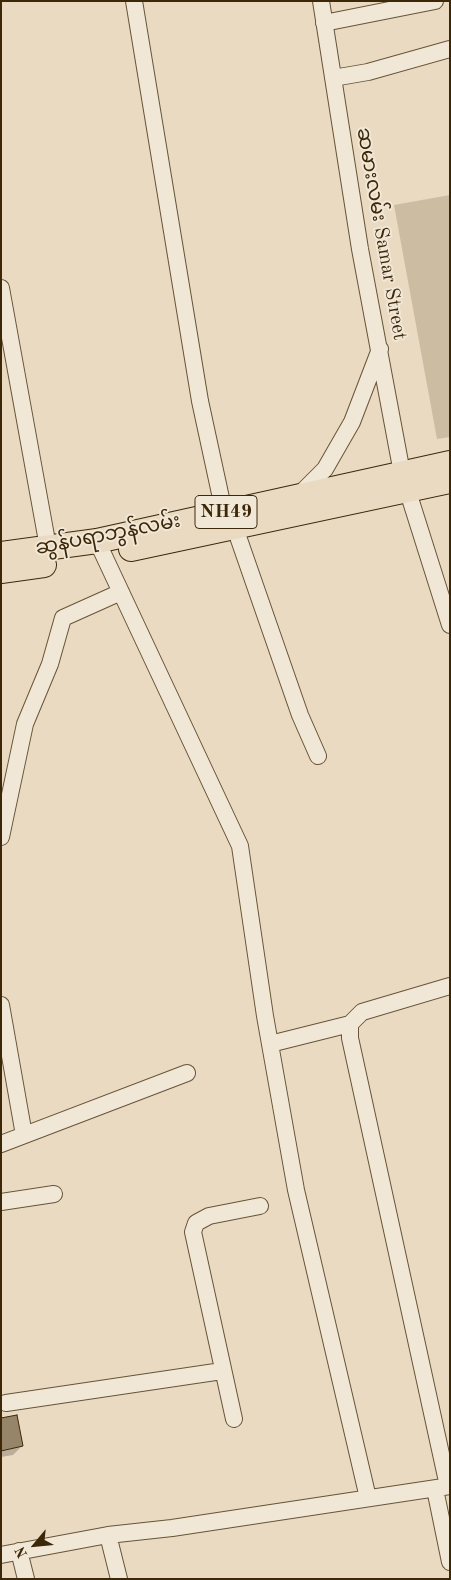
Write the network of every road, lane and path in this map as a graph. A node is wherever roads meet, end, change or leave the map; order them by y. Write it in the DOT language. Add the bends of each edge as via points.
graph roads {
  1 [pos="134,1"];
  2 [pos="321,1"];
  3 [pos="435,1"];
  4 [pos="324,23"];
  5 [pos="450,49"];
  6 [pos="333,78"];
  7 [pos="1,288"];
  8 [pos="380,349"];
  9 [pos="450,463"];
  10 [pos="405,481"];
  11 [pos="450,481"];
  12 [pos="299,495"];
  13 [pos="230,520"];
  14 [pos="48,547"];
  15 [pos="100,548"];
  16 [pos="1,554"];
  17 [pos="1,571"];
  18 [pos="122,592"];
  19 [pos="450,625"];
  20 [pos="318,756"];
  21 [pos="5,805"];
  22 [pos="1,837"];
  23 [pos="450,986"];
  24 [pos="1,1005"];
  25 [pos="350,1024"];
  26 [pos="270,1044"];
  27 [pos="187,1072"];
  28 [pos="24,1135"];
  29 [pos="1,1144"];
  30 [pos="54,1194"];
  31 [pos="1,1202"];
  32 [pos="260,1206"];
  33 [pos="222,1371"];
  34 [pos="6,1403"];
  35 [pos="234,1419"];
  36 [pos="444,1487"];
  37 [pos="368,1498"];
  38 [pos="108,1535"];
  39 [pos="19,1551"];
  40 [pos="1,1555"];
  41 [pos="450,1562"];
  42 [pos="26,1579"];
  43 [pos="119,1579"];
  1 -- 13 [label="street" via="200,401"];
  2 -- 4 [label="street, ဆမားလမ်း Samar Street"];
  3 -- 4 [label="street"];
  4 -- 6 [label="street, ဆမားလမ်း Samar Street"];
  5 -- 6 [label="street" via="368,72"];
  6 -- 8 [label="street, ဆမားလမ်း Samar Street" via="360,250"];
  7 -- 14 [label="street"];
  8 -- 10 [label="street, ဆမားလမ်း Samar Street"];
  8 -- 12 [label="street" via="352,422 325,469"];
  9 -- 10 [label="highway, ဆွန်ပရာဘွန်လမ်း / NH49"];
  10 -- 11 [label="highway, ဆွန်ပရာဘွန်လမ်း / NH49"];
  10 -- 12 [label="highway, ဆွန်ပရာဘွန်လမ်း / NH49"];
  10 -- 13 [label="highway, ဆွန်ပရာဘွန်လမ်း / NH49"];
  10 -- 19 [label="street, ဆမားလမ်း Samar Street"];
  12 -- 13 [label="highway, ဆွန်ပရာဘွန်လမ်း / NH49"];
  13 -- 15 [label="highway, ဆွန်ပရာဘွန်လမ်း / NH49"];
  13 -- 20 [label="street" via="300,715"];
  14 -- 15 [label="highway, ဆွန်ပရာဘွန်လမ်း / NH49"];
  14 -- 16 [label="highway, ဆွန်ပရာဘွန်လမ်း / NH49"];
  15 -- 17 [label="highway, ဆွန်ပရာဘွန်လမ်း / NH49"];
  15 -- 18 [label="street"];
  18 -- 21 [label="street" via="63,618 50,664 25,724"];
  18 -- 26 [label="street" via="240,846"];
  21 -- 22 [label="street"];
  23 -- 25 [label="street" via="362,1012"];
  24 -- 28 [label="street"];
  25 -- 26 [label="street"];
  25 -- 36 [label="street" via="350,1038"];
  26 -- 37 [label="street" via="296,1190"];
  27 -- 28 [label="street"];
  28 -- 29 [label="street"];
  30 -- 31 [label="street"];
  32 -- 33 [label="street" via="209,1216 196,1223 192,1232"];
  33 -- 34 [label="street"];
  33 -- 35 [label="street"];
  36 -- 37 [label="street"];
  36 -- 41 [label="street"];
  37 -- 38 [label="street"];
  38 -- 39 [label="street"];
  38 -- 43 [label="street"];
  39 -- 40 [label="street"];
  39 -- 42 [label="street"];
}
